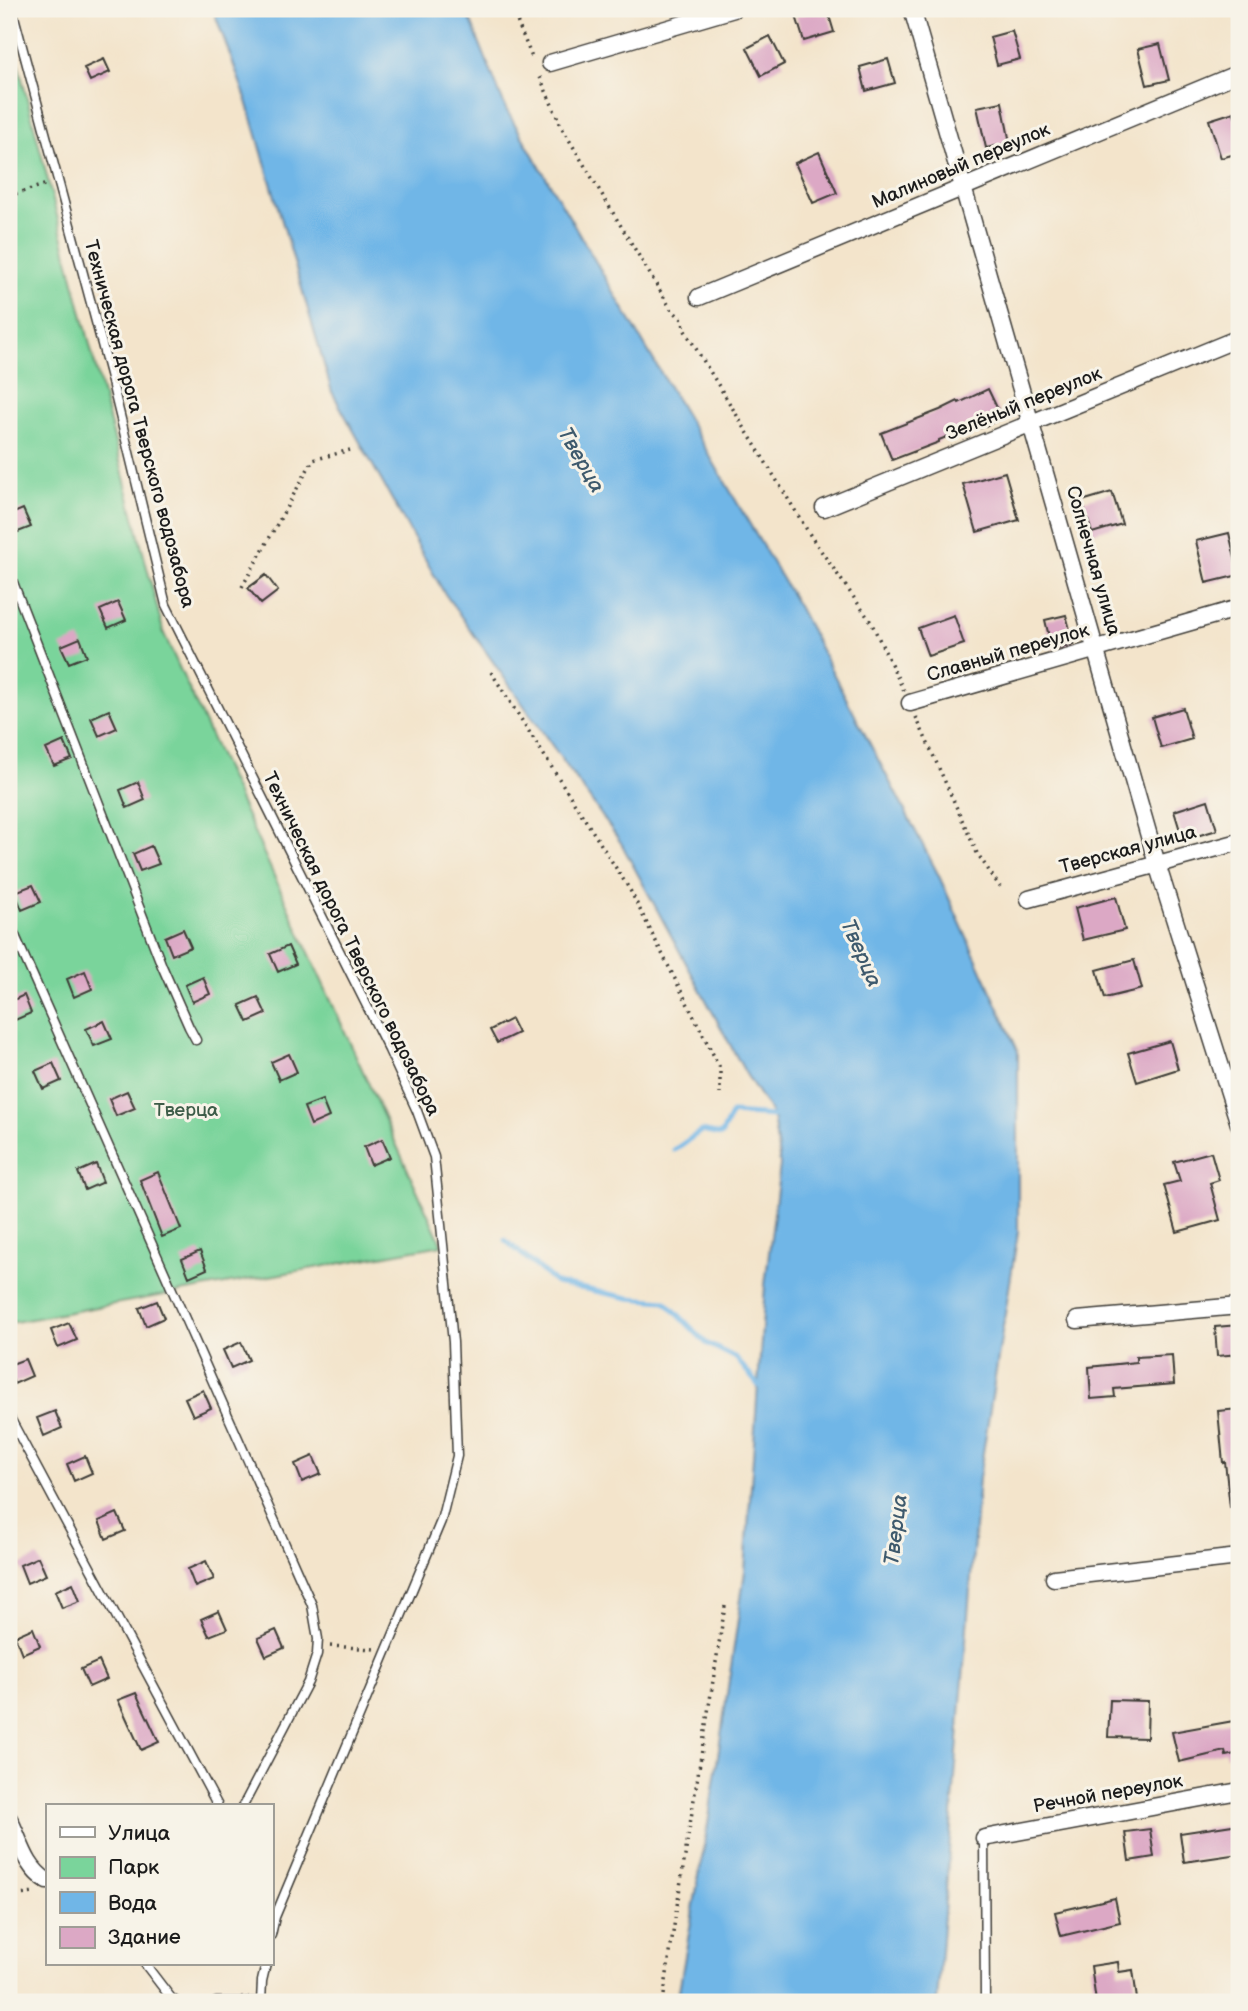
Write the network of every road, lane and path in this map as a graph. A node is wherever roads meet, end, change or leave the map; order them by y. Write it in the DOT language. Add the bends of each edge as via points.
graph roads {
  1 [pos="12,9"];
  2 [pos="512,9"];
  3 [pos="734,9"];
  4 [pos="912,9"];
  5 [pos="550,63"];
  6 [pos="1239,73"];
  7 [pos="58,178"];
  8 [pos="964,187"];
  9 [pos="9,196"];
  10 [pos="699,297"];
  11 [pos="1239,338"];
  12 [pos="1031,423"];
  13 [pos="350,450"];
  14 [pos="824,508"];
  15 [pos="9,572"];
  16 [pos="242,587"];
  17 [pos="1239,608"];
  18 [pos="1096,649"];
  19 [pos="491,672"];
  20 [pos="910,703"];
  21 [pos="1239,842"];
  22 [pos="1158,864"];
  23 [pos="1000,887"];
  24 [pos="1029,899"];
  25 [pos="9,922"];
  26 [pos="197,1040"];
  27 [pos="1233,1079"];
  28 [pos="720,1094"];
  29 [pos="1239,1124"];
  30 [pos="1239,1306"];
  31 [pos="1077,1320"];
  32 [pos="9,1416"];
  33 [pos="1239,1557"];
  34 [pos="1054,1578"];
  35 [pos="725,1606"];
  36 [pos="318,1646"];
  37 [pos="387,1650"];
  38 [pos="1239,1791"];
  39 [pos="217,1804"];
  40 [pos="244,1804"];
  41 [pos="9,1819"];
  42 [pos="984,1838"];
  43 [pos="46,1880"];
  44 [pos="46,1892"];
  45 [pos="9,1896"];
  46 [pos="273,1926"];
  47 [pos="147,1966"];
  48 [pos="266,1966"];
  49 [pos="177,2002"];
  50 [pos="216,2002"];
  51 [pos="254,2002"];
  52 [pos="261,2002"];
  53 [pos="663,2002"];
  54 [pos="985,2002"];
  1 -- 7 [label="lane, Техническая дорога Тверского водозабора"];
  2 -- 20 [label="path" via="562,128 812,538 872,622"];
  3 -- 5 [label="street"];
  4 -- 8 [label="street, Солнечная улица"];
  6 -- 8 [label="street, Малиновый переулок"];
  7 -- 9 [label="path"];
  7 -- 37 [label="lane, Техническая дорога Тверского водозабора" via="166,605 389,1050 434,1157 453,1342 457,1456 441,1521"];
  8 -- 10 [label="street, Малиновый переулок"];
  8 -- 12 [label="street, Солнечная улица"];
  11 -- 12 [label="street, Зелёный переулок"];
  12 -- 14 [label="street, Зелёный переулок"];
  12 -- 18 [label="street, Солнечная улица"];
  13 -- 16 [label="path" via="313,460"];
  15 -- 26 [label="lane" via="162,966"];
  17 -- 18 [label="street, Славный переулок"];
  18 -- 20 [label="street, Славный переулок"];
  18 -- 22 [label="street, Солнечная улица"];
  19 -- 28 [label="path" via="630,890 720,1068"];
  20 -- 23 [label="path" via="977,853"];
  21 -- 22 [label="street, Тверская улица"];
  22 -- 24 [label="street, Тверская улица"];
  22 -- 27 [label="street, Солнечная улица"];
  25 -- 36 [label="lane" via="312,1605"];
  27 -- 29 [label="street, Солнечная улица"];
  30 -- 31 [label="street"];
  32 -- 39 [label="lane"];
  33 -- 34 [label="street"];
  35 -- 53 [label="path"];
  36 -- 37 [label="path"];
  36 -- 40 [label="lane" via="308,1682"];
  37 -- 46 [label="lane, Техническая дорога Тверского водозабора"];
  38 -- 42 [label="street, Речной переулок"];
  41 -- 43 [label="street" via="32,1870"];
  42 -- 54 [label="lane"];
  44 -- 45 [label="path"];
  47 -- 49 [label="lane"];
  48 -- 52 [label="lane"];
  50 -- 51 [label="lane"];
}
